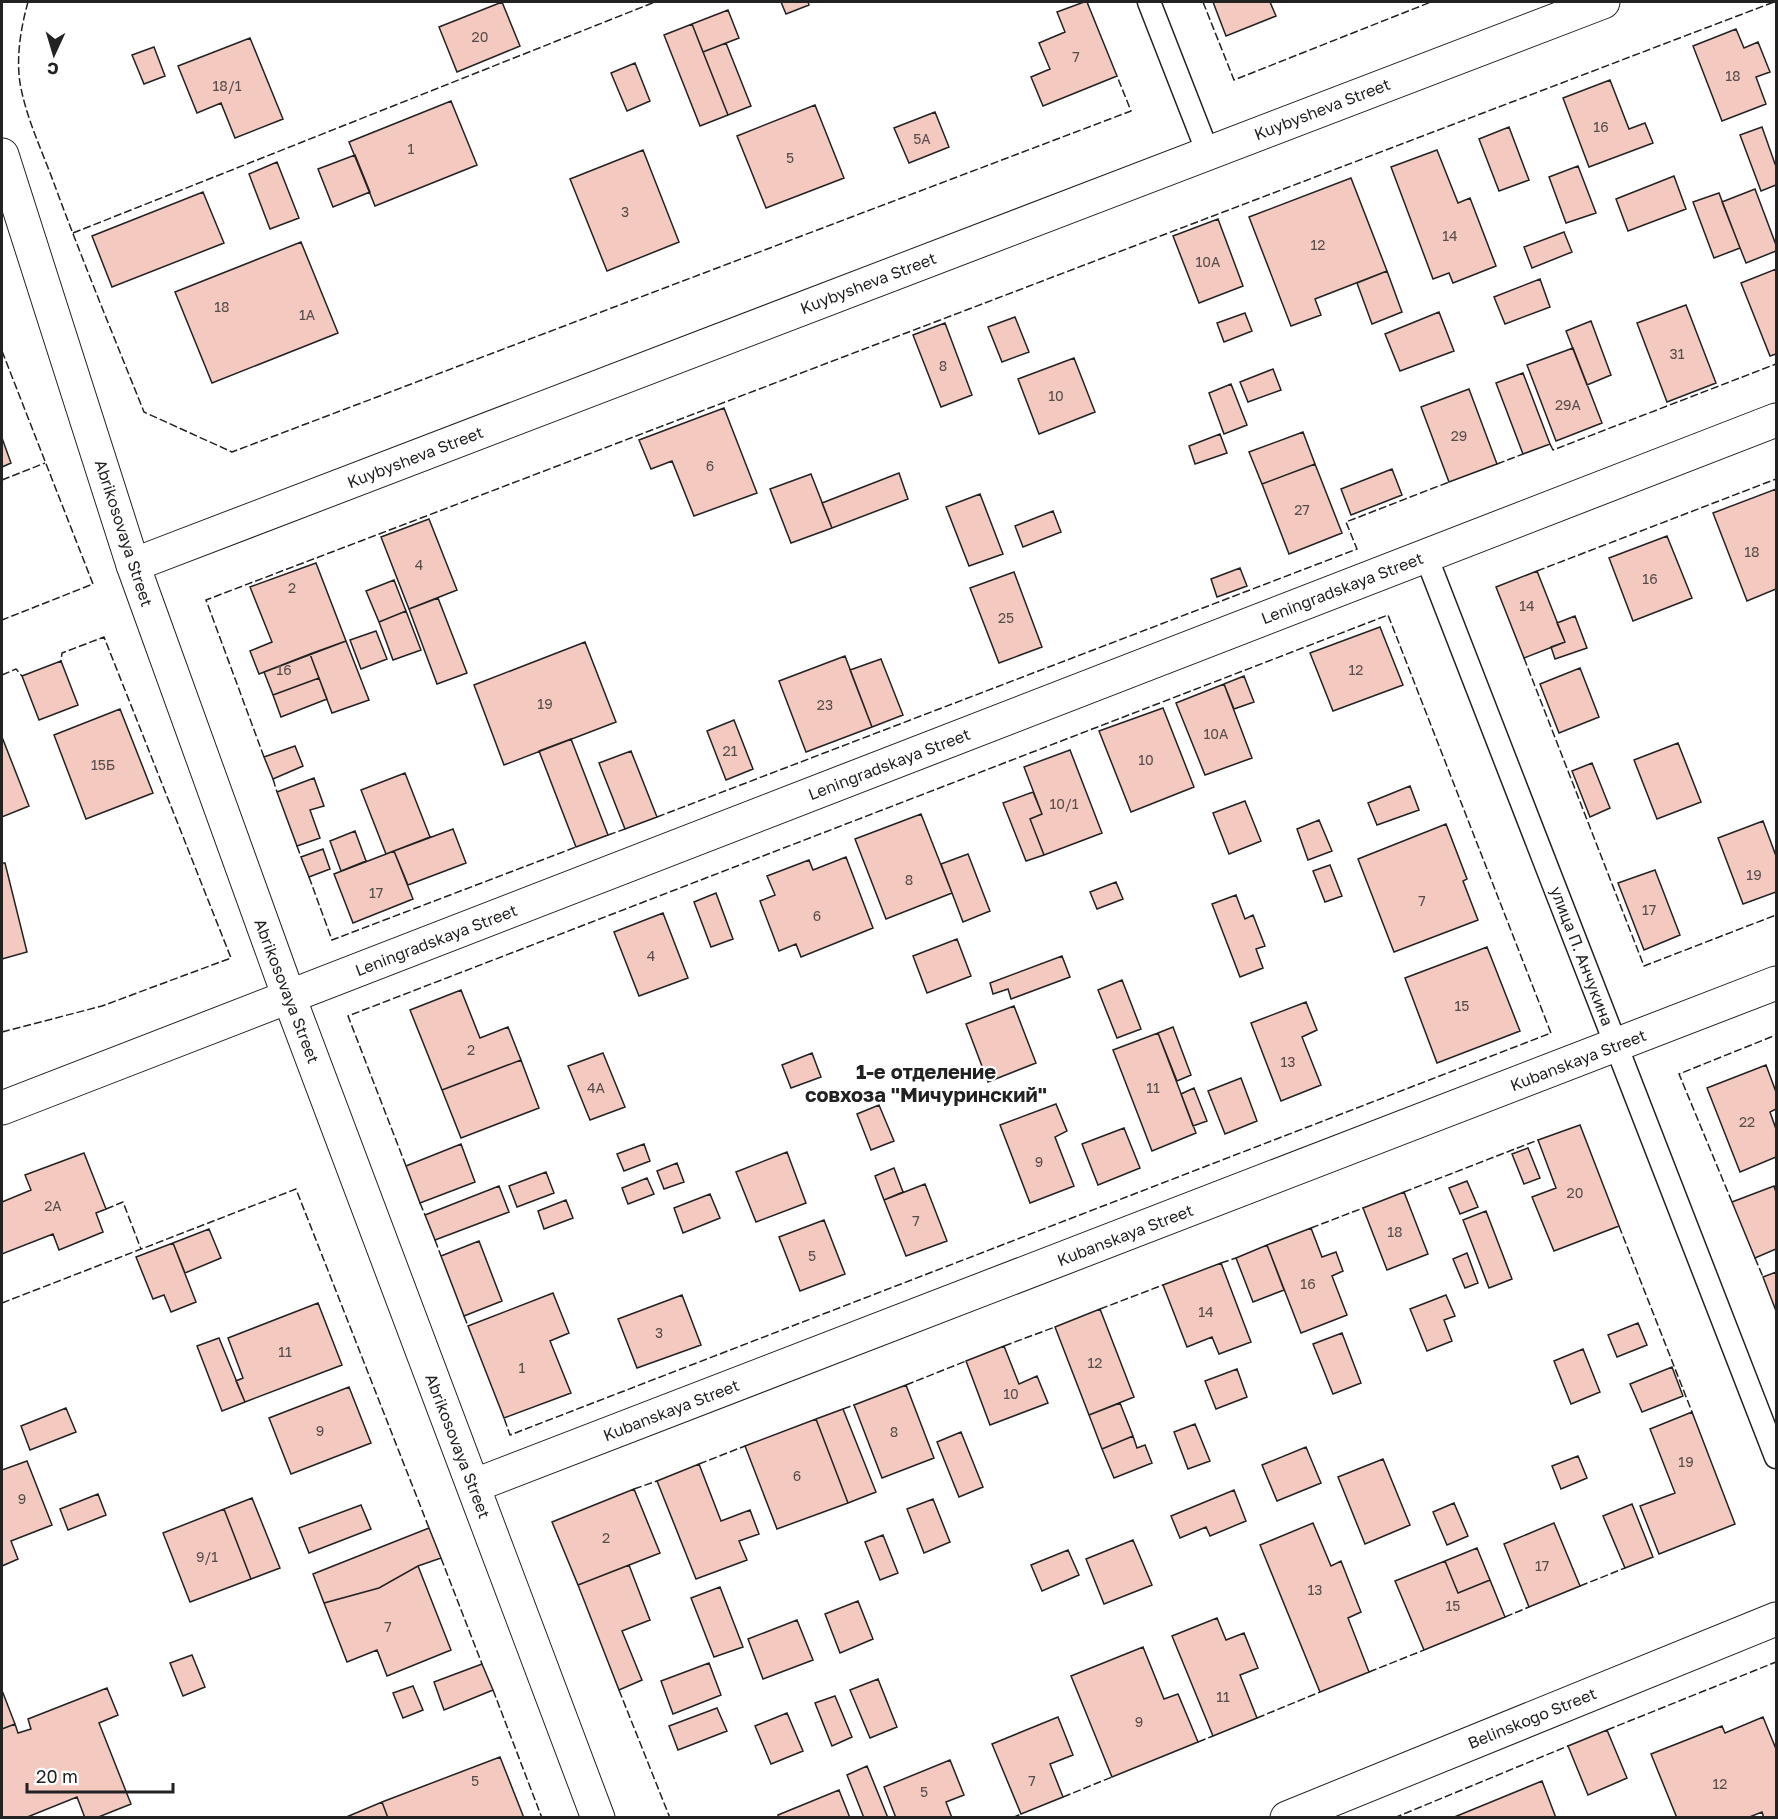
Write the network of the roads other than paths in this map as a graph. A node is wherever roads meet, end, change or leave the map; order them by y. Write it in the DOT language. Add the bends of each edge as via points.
graph roads {
  1 [pos="1149,2"];
  2 [pos="1603,2"];
  3 [pos="1208,153"];
  4 [pos="2,155"];
  5 [pos="1776,420"];
  6 [pos="1426,556"];
  7 [pos="134,565"];
  8 [pos="1776,983"];
  9 [pos="289,996"];
  10 [pos="1616,1045"];
  11 [pos="2,1108"];
  12 [pos="1776,1457"];
  13 [pos="473,1486"];
  14 [pos="1776,1619"];
  15 [pos="598,1818"];
  16 [pos="1287,1818"];
  1 -- 3 [label="lane"];
  2 -- 3 [label="street, Kuybysheva Street"];
  3 -- 7 [label="street, Kuybysheva Street"];
  4 -- 7 [label="street, Abrikosovaya Street"];
  5 -- 6 [label="street, Leningradskaya Street"];
  6 -- 9 [label="street, Leningradskaya Street"];
  6 -- 10 [label="lane, улица П. Анчукина"];
  7 -- 9 [label="street, Abrikosovaya Street"];
  8 -- 10 [label="street, Kubanskaya Street"];
  9 -- 11 [label="street, Leningradskaya Street"];
  9 -- 13 [label="street, Abrikosovaya Street"];
  10 -- 12 [label="lane, улица П. Анчукина"];
  10 -- 13 [label="street, Kubanskaya Street"];
  13 -- 15 [label="street, Abrikosovaya Street"];
  14 -- 16 [label="street, Belinskogo Street"];
}
